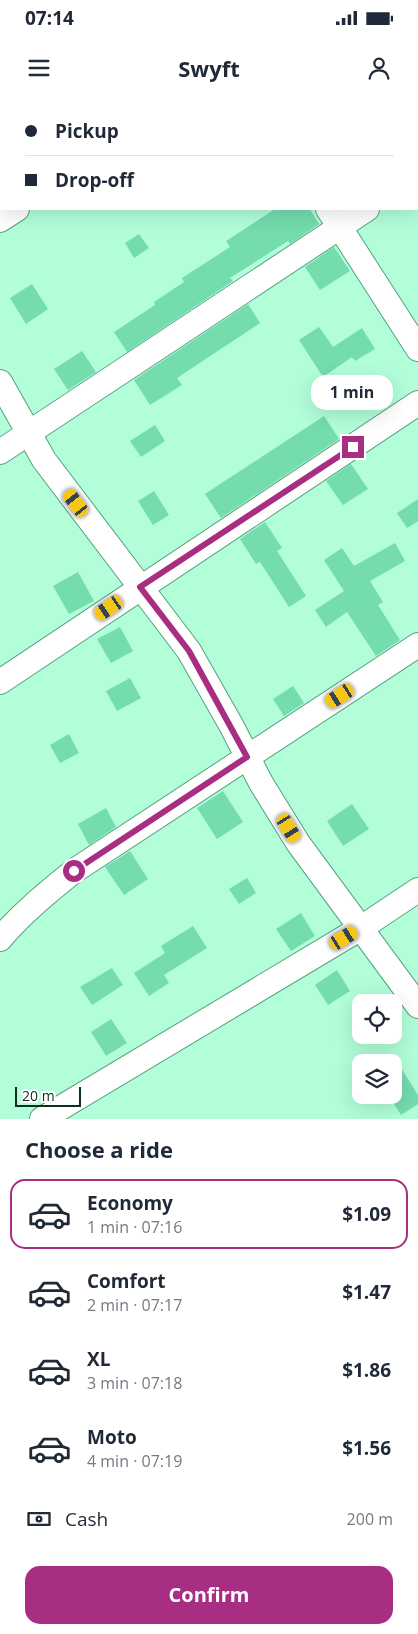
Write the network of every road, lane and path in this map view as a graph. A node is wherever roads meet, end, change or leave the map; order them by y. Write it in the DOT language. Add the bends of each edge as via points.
graph roads {
  1 [pos="15,210"];
  2 [pos="362,210"];
  3 [pos="334,218"];
  4 [pos="0,220"];
  5 [pos="418,349"];
  6 [pos="0,382"];
  7 [pos="418,403"];
  8 [pos="29,433"];
  9 [pos="0,452"];
  10 [pos="140,587"];
  11 [pos="418,645"];
  12 [pos="0,682"];
  13 [pos="247,757"];
  14 [pos="418,890"];
  15 [pos="361,928"];
  16 [pos="0,939"];
  17 [pos="418,1006"];
  18 [pos="42,1119"];
  1 -- 4 [label="street"];
  2 -- 3 [label="street"];
  3 -- 5 [label="street"];
  3 -- 8 [label="street"];
  6 -- 8 [label="street"];
  7 -- 10 [label="street"];
  8 -- 9 [label="street"];
  8 -- 10 [label="street" via="44,460"];
  10 -- 12 [label="street"];
  10 -- 13 [label="street" via="189,651"];
  11 -- 13 [label="street"];
  13 -- 15 [label="street" via="298,843"];
  13 -- 16 [label="street" via="74,871 42,897"];
  14 -- 15 [label="street"];
  15 -- 17 [label="street"];
  15 -- 18 [label="street"];
}
